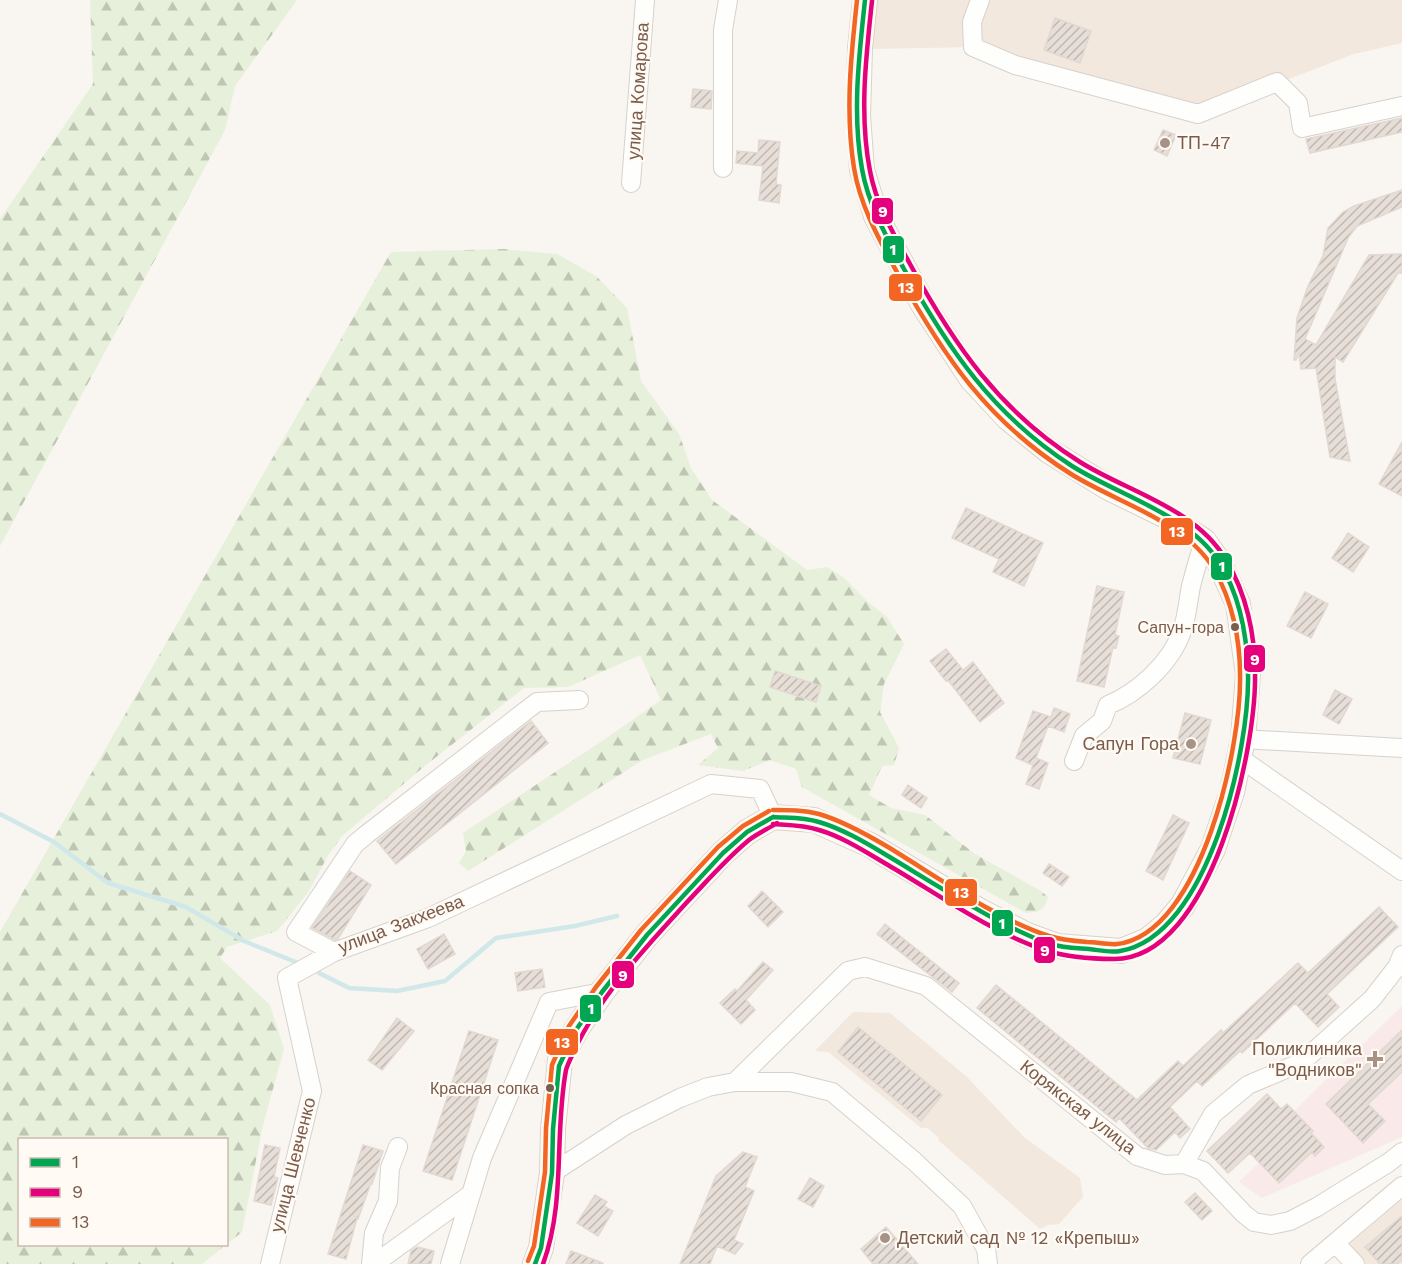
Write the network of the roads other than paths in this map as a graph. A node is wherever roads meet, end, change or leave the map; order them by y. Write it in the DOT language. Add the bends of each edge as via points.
graph roads {
  1 [pos="645,0"];
  2 [pos="728,0"];
  3 [pos="865,0"];
  4 [pos="980,0"];
  5 [pos="1402,106"];
  6 [pos="723,168"];
  7 [pos="631,183"];
  8 [pos="1204,541"];
  9 [pos="579,700"];
  10 [pos="1402,748"];
  11 [pos="1241,749"];
  12 [pos="1074,761"];
  13 [pos="773,817"];
  14 [pos="1402,872"];
  15 [pos="334,952"];
  16 [pos="1402,955"];
  17 [pos="602,992"];
  18 [pos="735,1082"];
  19 [pos="398,1147"];
  20 [pos="1402,1152"];
  21 [pos="1184,1164"];
  22 [pos="552,1173"];
  23 [pos="1402,1186"];
  24 [pos="471,1194"];
  25 [pos="1335,1243"];
  26 [pos="270,1264"];
  27 [pos="372,1264"];
  28 [pos="450,1264"];
  29 [pos="535,1264"];
  30 [pos="988,1264"];
  31 [pos="1310,1264"];
  32 [pos="1355,1264"];
  1 -- 7 [label="street, улица Комарова"];
  2 -- 6 [label="street" via="723,30"];
  3 -- 8 [label="main road" via="858,116 862,170 876,216 924,306 971,378 1008,418 1058,457"];
  4 -- 5 [label="street" via="972,22 973,47 1016,65 1198,114 1278,82 1298,103 1302,128"];
  8 -- 11 [label="main road" via="1219,562 1238,604 1248,675"];
  8 -- 12 [label="street" via="1183,628 1174,648 1139,686 1108,705 1102,721 1084,736"];
  9 -- 15 [label="street, улица Закхеева" via="537,702 355,844 296,932"];
  10 -- 11 [label="street"];
  11 -- 13 [label="main road" via="1213,849 1183,905 1148,940 1121,951 1057,946 1027,935 870,845 814,820"];
  11 -- 14 [label="street"];
  13 -- 15 [label="street, улица Закхеева" via="760,789 711,784 428,918"];
  13 -- 17 [label="main road" via="747,832 723,853 647,935"];
  15 -- 26 [label="street, улица Шевченко" via="287,978 312,1090"];
  16 -- 21 [label="street" via="1372,999 1302,1062 1248,1085 1213,1114"];
  17 -- 22 [label="main road" via="560,1060"];
  17 -- 24 [label="street" via="549,1002 482,1158"];
  18 -- 21 [label="street, Корякская улица" via="848,971 865,967 926,986 1137,1155 1165,1165"];
  18 -- 22 [label="street" via="671,1102 626,1125"];
  18 -- 30 [label="street" via="791,1082 832,1092 963,1206 986,1249"];
  19 -- 27 [label="street" via="390,1168 388,1202 374,1233"];
  20 -- 21 [label="street" via="1317,1207 1290,1221 1271,1225 1254,1222 1203,1171"];
  22 -- 29 [label="main road"];
  23 -- 25 [label="street"];
  24 -- 27 [label="street"];
  24 -- 28 [label="street"];
  25 -- 31 [label="street"];
  25 -- 32 [label="street"];
}
